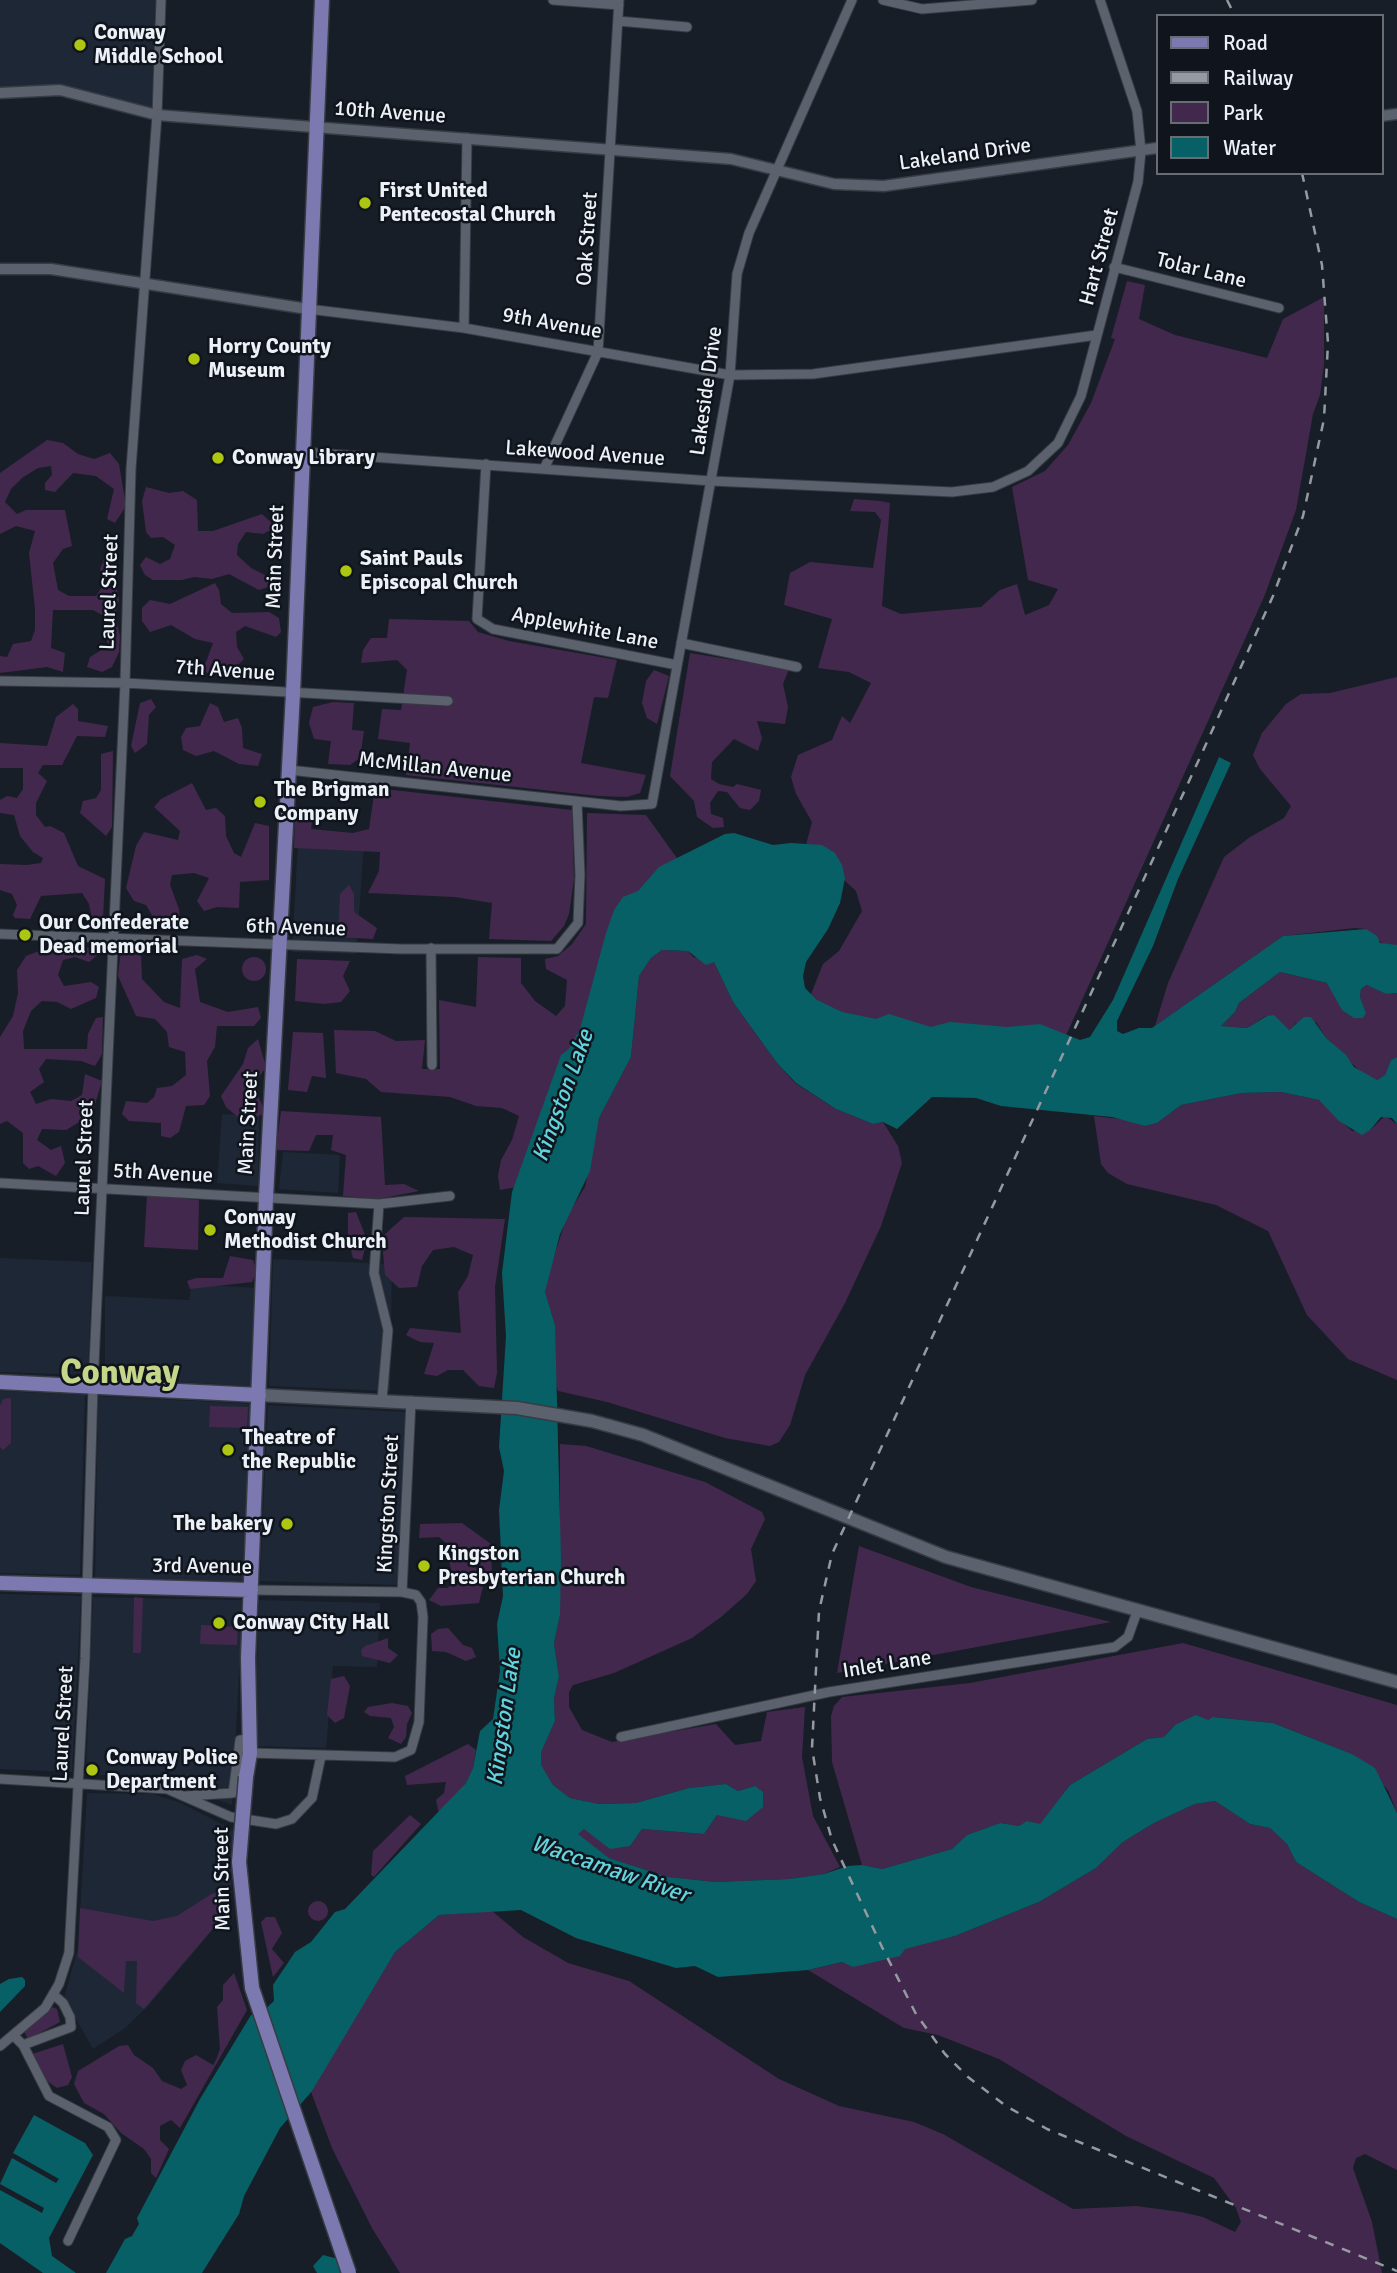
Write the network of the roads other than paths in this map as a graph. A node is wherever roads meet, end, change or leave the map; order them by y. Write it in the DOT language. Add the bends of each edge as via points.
graph roads {
  1 [pos="161,0"];
  2 [pos="322,0"];
  3 [pos="553,0"];
  4 [pos="852,0"];
  5 [pos="883,0"];
  6 [pos="1032,0"];
  7 [pos="1100,0"];
  8 [pos="619,3"];
  9 [pos="618,21"];
  10 [pos="687,27"];
  11 [pos="0,93"];
  12 [pos="157,115"];
  13 [pos="316,126"];
  14 [pos="467,138"];
  15 [pos="1156,148"];
  16 [pos="611,150"];
  17 [pos="1141,151"];
  18 [pos="779,171"];
  19 [pos="1114,267"];
  20 [pos="0,269"];
  21 [pos="143,285"];
  22 [pos="1279,308"];
  23 [pos="308,309"];
  24 [pos="464,328"];
  25 [pos="1097,335"];
  26 [pos="598,352"];
  27 [pos="730,375"];
  28 [pos="301,452"];
  29 [pos="486,464"];
  30 [pos="544,469"];
  31 [pos="712,481"];
  32 [pos="993,487"];
  33 [pos="681,643"];
  34 [pos="677,665"];
  35 [pos="797,667"];
  36 [pos="0,681"];
  37 [pos="125,683"];
  38 [pos="293,693"];
  39 [pos="448,701"];
  40 [pos="289,770"];
  41 [pos="577,802"];
  42 [pos="652,804"];
  43 [pos="0,934"];
  44 [pos="113,939"];
  45 [pos="281,944"];
  46 [pos="431,948"];
  47 [pos="432,1065"];
  48 [pos="0,1183"];
  49 [pos="102,1187"];
  50 [pos="450,1196"];
  51 [pos="266,1197"];
  52 [pos="379,1204"];
  53 [pos="0,1382"];
  54 [pos="93,1387"];
  55 [pos="259,1395"];
  56 [pos="382,1400"];
  57 [pos="411,1401"];
  58 [pos="0,1583"];
  59 [pos="86,1585"];
  60 [pos="251,1590"];
  61 [pos="402,1592"];
  62 [pos="1138,1609"];
  63 [pos="1397,1682"];
  64 [pos="621,1737"];
  65 [pos="249,1746"];
  66 [pos="321,1756"];
  67 [pos="0,1779"];
  68 [pos="78,1782"];
  69 [pos="185,1796"];
  70 [pos="53,1994"];
  71 [pos="14,2036"];
  72 [pos="23,2045"];
  73 [pos="0,2046"];
  74 [pos="68,2241"];
  75 [pos="349,2273"];
  1 -- 12 [label="street, Laurel Street"];
  2 -- 13 [label="main road, Main Street"];
  3 -- 8 [label="street"];
  4 -- 18 [label="street, Lakeside Drive"];
  5 -- 6 [label="street" via="922,9"];
  7 -- 17 [label="street, Hart Street" via="1136,111"];
  8 -- 9 [label="street, Oak Street"];
  9 -- 10 [label="street"];
  9 -- 16 [label="street, Oak Street"];
  11 -- 12 [label="street, 10th Avenue" via="60,90"];
  12 -- 13 [label="street, 10th Avenue"];
  12 -- 21 [label="street, Laurel Street"];
  13 -- 14 [label="street, 10th Avenue"];
  13 -- 23 [label="main road, Main Street"];
  14 -- 16 [label="street, 10th Avenue"];
  14 -- 24 [label="street"];
  15 -- 17 [label="street, Lakeland Drive"];
  16 -- 18 [label="street, 10th Avenue" via="731,159"];
  16 -- 26 [label="street, Oak Street"];
  17 -- 18 [label="street, Lakeland Drive" via="884,186 834,184"];
  17 -- 19 [label="street, Hart Street" via="1138,182"];
  18 -- 27 [label="street, Lakeside Drive" via="749,233 737,274"];
  19 -- 22 [label="street, Tolar Lane"];
  19 -- 25 [label="street, Hart Street"];
  20 -- 21 [label="street, 9th Avenue" via="51,270"];
  21 -- 23 [label="street, 9th Avenue"];
  21 -- 37 [label="street, Laurel Street" via="131,469"];
  23 -- 24 [label="street, 9th Avenue"];
  23 -- 28 [label="main road, Main Street"];
  24 -- 26 [label="street, 9th Avenue"];
  25 -- 27 [label="street, 9th Avenue" via="813,374"];
  25 -- 32 [label="street, Hart Street" via="1081,396 1058,443 1028,471"];
  26 -- 27 [label="street, 9th Avenue"];
  26 -- 30 [label="street, Oak Street"];
  27 -- 31 [label="street, Lakeside Drive"];
  28 -- 29 [label="street, Lakewood Avenue"];
  28 -- 38 [label="main road, Main Street"];
  29 -- 30 [label="street, Lakewood Avenue"];
  29 -- 34 [label="street, Applewhite Lane" via="477,619 493,629"];
  30 -- 31 [label="street, Lakewood Avenue"];
  31 -- 32 [label="street, Lakewood Avenue" via="952,492"];
  31 -- 33 [label="street, Lakeside Drive"];
  33 -- 34 [label="street, Lakeside Drive"];
  33 -- 35 [label="street"];
  34 -- 42 [label="street, Lakeside Drive"];
  36 -- 37 [label="street, 7th Avenue"];
  37 -- 38 [label="street, 7th Avenue"];
  37 -- 44 [label="street, Laurel Street"];
  38 -- 39 [label="street, 7th Avenue"];
  38 -- 40 [label="main road, Main Street"];
  40 -- 41 [label="street, McMillan Avenue"];
  40 -- 45 [label="main road, Main Street"];
  41 -- 42 [label="street, McMillan Avenue"];
  41 -- 46 [label="street, 6th Avenue" via="578,923 557,949"];
  43 -- 44 [label="street, 6th Avenue"];
  44 -- 45 [label="street, 6th Avenue"];
  44 -- 49 [label="street, Laurel Street"];
  45 -- 46 [label="street, 6th Avenue"];
  45 -- 51 [label="main road, Main Street"];
  46 -- 47 [label="street"];
  48 -- 49 [label="street, 5th Avenue"];
  49 -- 51 [label="street, 5th Avenue"];
  49 -- 54 [label="street, Laurel Street"];
  50 -- 52 [label="street, 5th Avenue"];
  51 -- 52 [label="street, 5th Avenue"];
  51 -- 55 [label="main road, Main Street"];
  52 -- 56 [label="street" via="374,1273 388,1330"];
  53 -- 54 [label="main road"];
  54 -- 55 [label="main road"];
  54 -- 59 [label="street, Laurel Street"];
  55 -- 56 [label="main road"];
  55 -- 60 [label="main road, Main Street"];
  56 -- 57 [label="main road"];
  57 -- 61 [label="street, Kingston Street"];
  57 -- 62 [label="main road" via="517,1408 655,1440 946,1557"];
  58 -- 59 [label="main road, 3rd Avenue"];
  59 -- 60 [label="main road, 3rd Avenue"];
  59 -- 68 [label="street, Laurel Street"];
  60 -- 61 [label="street, 3rd Avenue"];
  60 -- 65 [label="main road, Main Street"];
  61 -- 66 [label="street, Kingston Street" via="416,1595 423,1617 419,1722 411,1750 395,1758"];
  62 -- 63 [label="main road"];
  62 -- 64 [label="street, Inlet Lane" via="1128,1637 1115,1647 829,1692"];
  65 -- 66 [label="street"];
  65 -- 69 [label="street" via="240,1740 233,1793"];
  65 -- 75 [label="main road, Main Street, bridge" via="239,1862 252,1988"];
  66 -- 69 [label="street" via="312,1798 292,1819 276,1824 231,1817"];
  67 -- 68 [label="street"];
  68 -- 69 [label="street" via="167,1789"];
  68 -- 70 [label="street, Laurel Street" via="69,1953"];
  70 -- 71 [label="street, Laurel Street" via="45,2008"];
  70 -- 72 [label="street" via="66,2010 71,2027"];
  71 -- 72 [label="street"];
  71 -- 73 [label="street, Laurel Street"];
  72 -- 74 [label="street" via="49,2096 108,2127 116,2140"];
}
